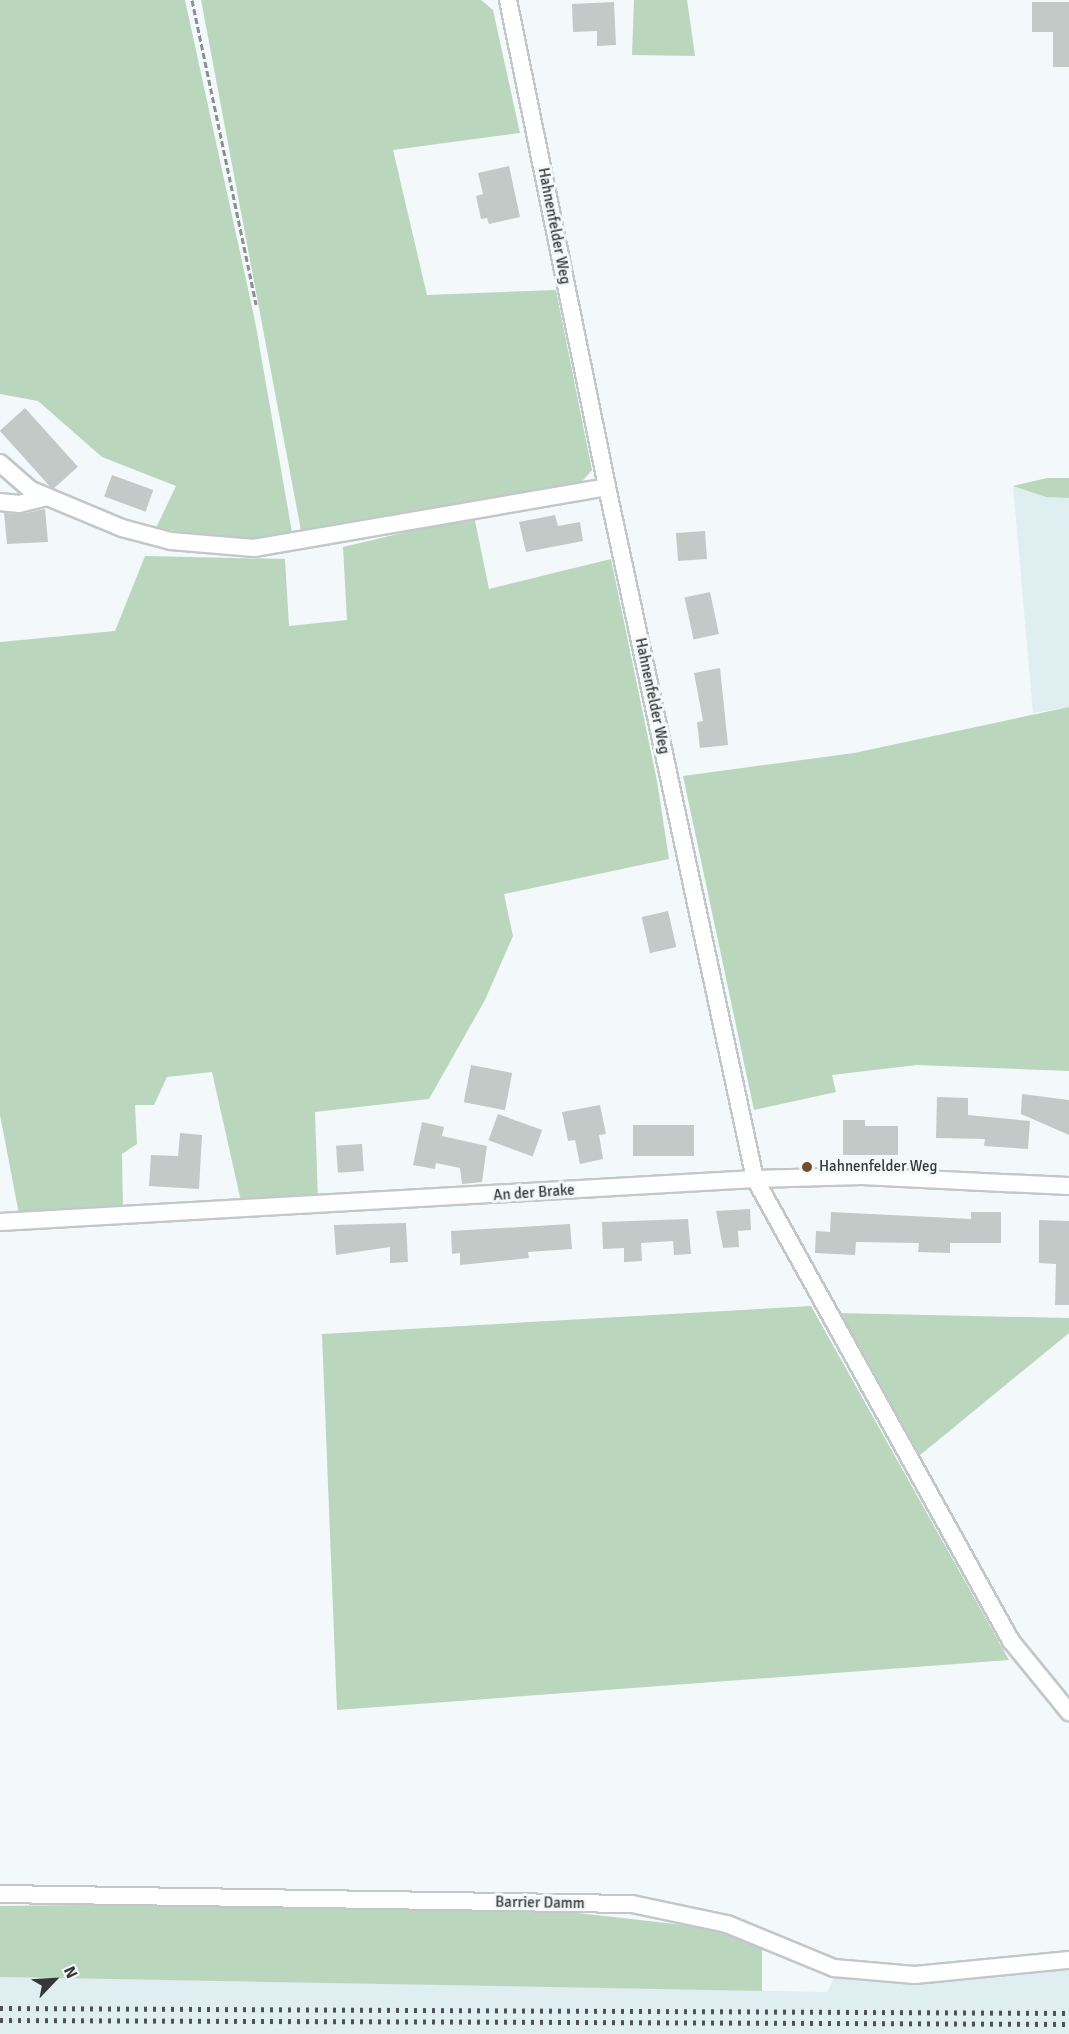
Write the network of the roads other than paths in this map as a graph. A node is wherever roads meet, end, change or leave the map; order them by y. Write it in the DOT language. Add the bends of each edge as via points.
graph roads {
  1 [pos="508,0"];
  2 [pos="0,463"];
  3 [pos="607,487"];
  4 [pos="46,497"];
  5 [pos="0,502"];
  6 [pos="755,1179"];
  7 [pos="1069,1186"];
  8 [pos="0,1222"];
  9 [pos="1069,1712"];
  10 [pos="0,1894"];
  11 [pos="1069,1960"];
  1 -- 3 [label="street, Hahnenfelder Weg"];
  2 -- 4 [label="street" via="31,490"];
  3 -- 4 [label="street" via="254,548 171,541 122,528"];
  3 -- 6 [label="street, Hahnenfelder Weg"];
  4 -- 5 [label="street" via="19,504"];
  6 -- 7 [label="street, An der Brake" via="862,1176"];
  6 -- 8 [label="street, An der Brake"];
  6 -- 9 [label="street, Hahnenfelder Weg" via="1011,1641"];
  10 -- 11 [label="street, Barrier Damm" via="632,1905 727,1924 834,1968 915,1975"];
}
